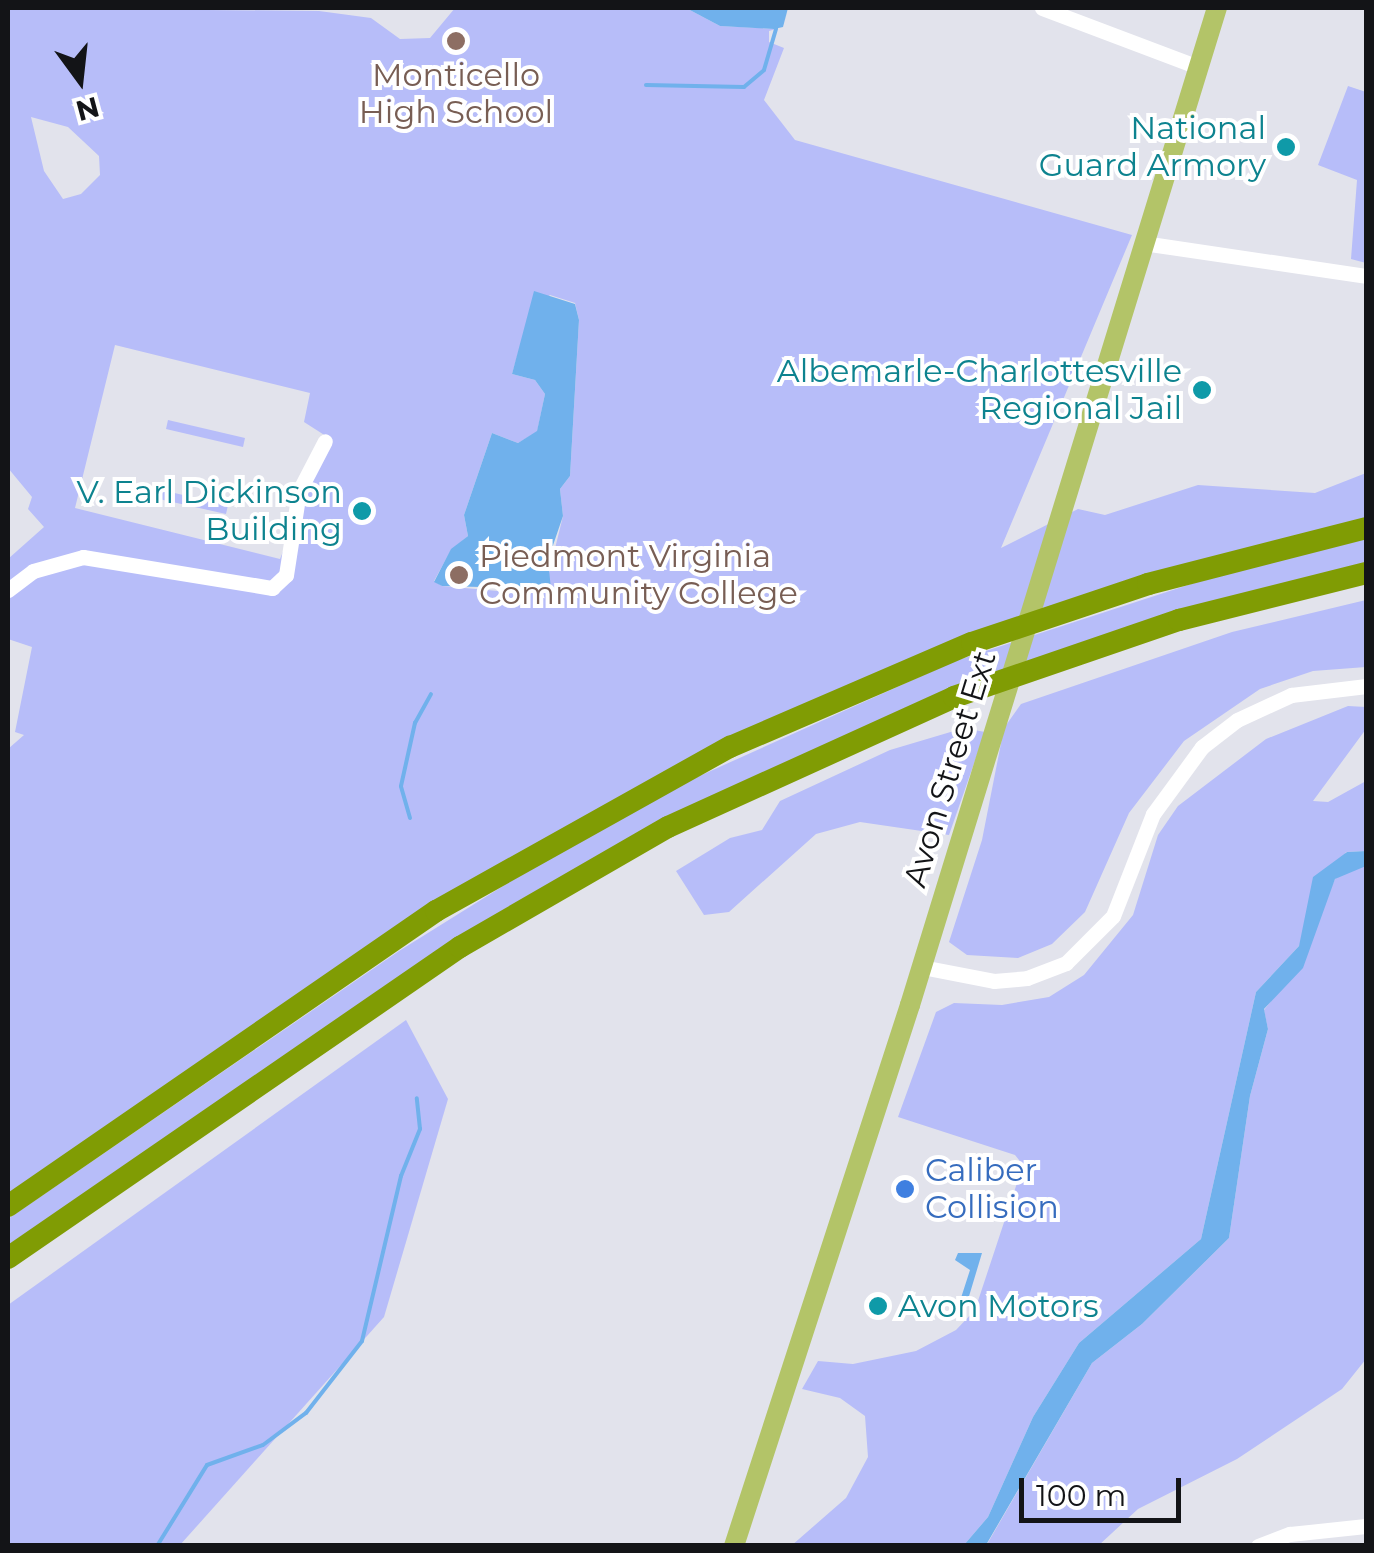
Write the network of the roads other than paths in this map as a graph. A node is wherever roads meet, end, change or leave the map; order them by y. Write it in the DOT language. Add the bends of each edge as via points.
graph roads {
  1 [pos="1042,8"];
  2 [pos="1216,8"];
  3 [pos="1198,66"];
  4 [pos="1143,243"];
  5 [pos="1366,276"];
  6 [pos="325,441"];
  7 [pos="1366,528"];
  8 [pos="1366,572"];
  9 [pos="8,590"];
  10 [pos="1366,686"];
  11 [pos="922,966"];
  12 [pos="8,1206"];
  13 [pos="8,1258"];
  14 [pos="1366,1526"];
  15 [pos="734,1546"];
  16 [pos="1258,1546"];
  1 -- 3 [label="street"];
  2 -- 3 [label="main road, Avon Street Ext"];
  3 -- 4 [label="main road, Avon Street Ext"];
  4 -- 5 [label="street"];
  4 -- 11 [label="main road, Avon Street Ext"];
  6 -- 9 [label="street" via="299,490 286,575 272,588 83,558 34,571"];
  7 -- 12 [label="highway" via="1148,584 972,643 714,755 436,911"];
  8 -- 13 [label="highway" via="1161,626 954,697 701,810 460,947"];
  10 -- 11 [label="street" via="1282,699 1202,747 1152,814 1113,916 1066,962 994,982"];
  11 -- 15 [label="main road, Avon Street Ext"];
  14 -- 16 [label="street" via="1290,1534"];
}
